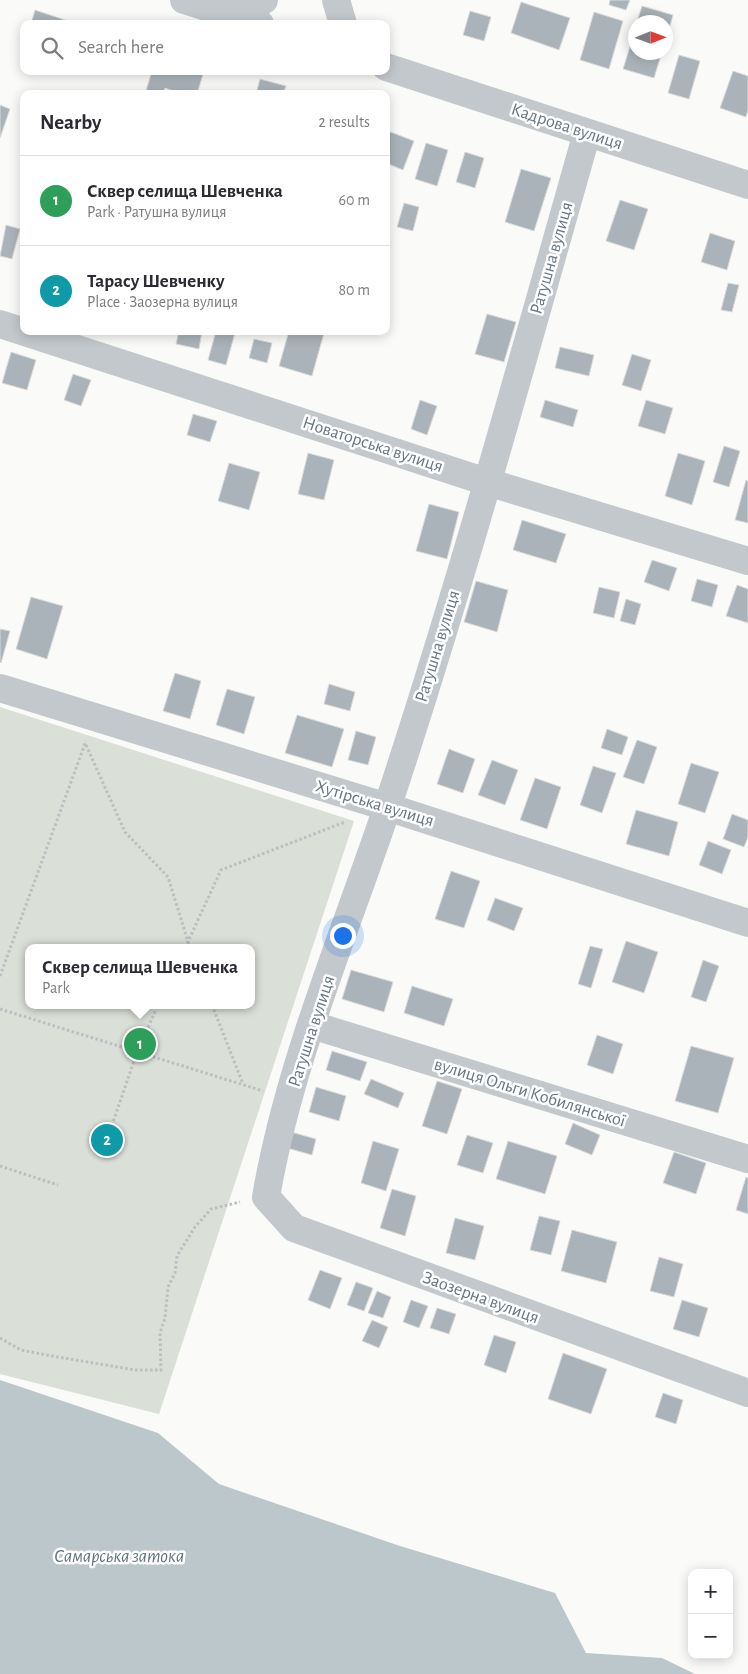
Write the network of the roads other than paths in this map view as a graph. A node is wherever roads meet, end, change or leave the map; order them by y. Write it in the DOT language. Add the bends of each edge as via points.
graph roads {
  1 [pos="184,0"];
  2 [pos="264,0"];
  3 [pos="336,0"];
  4 [pos="233,14"];
  5 [pos="249,20"];
  6 [pos="342,20"];
  7 [pos="390,68"];
  8 [pos="587,133"];
  9 [pos="748,185"];
  10 [pos="0,324"];
  11 [pos="20,330"];
  12 [pos="34,335"];
  13 [pos="487,482"];
  14 [pos="748,561"];
  15 [pos="0,688"];
  16 [pos="387,807"];
  17 [pos="748,923"];
  18 [pos="312,1025"];
  19 [pos="748,1159"];
  20 [pos="266,1197"];
  21 [pos="748,1393"];
  1 -- 4 [label="street"];
  2 -- 4 [label="street"];
  3 -- 6 [label="street"];
  4 -- 5 [label="street"];
  7 -- 8 [label="street, Кадрова вулиця"];
  8 -- 9 [label="street, Кадрова вулиця"];
  8 -- 13 [label="street, Ратушна вулиця"];
  10 -- 11 [label="street, Новаторська вулиця"];
  12 -- 13 [label="street, Новаторська вулиця"];
  13 -- 14 [label="street, Новаторська вулиця"];
  13 -- 16 [label="street, Ратушна вулиця"];
  15 -- 16 [label="street, Хутірська вулиця"];
  16 -- 17 [label="street, Хутірська вулиця"];
  16 -- 18 [label="street, Ратушна вулиця"];
  18 -- 19 [label="street, вулиця Ольги Кобилянської"];
  18 -- 20 [label="street, Ратушна вулиця" via="273,1156"];
  20 -- 21 [label="street, Заозерна вулиця" via="294,1228"];
}
